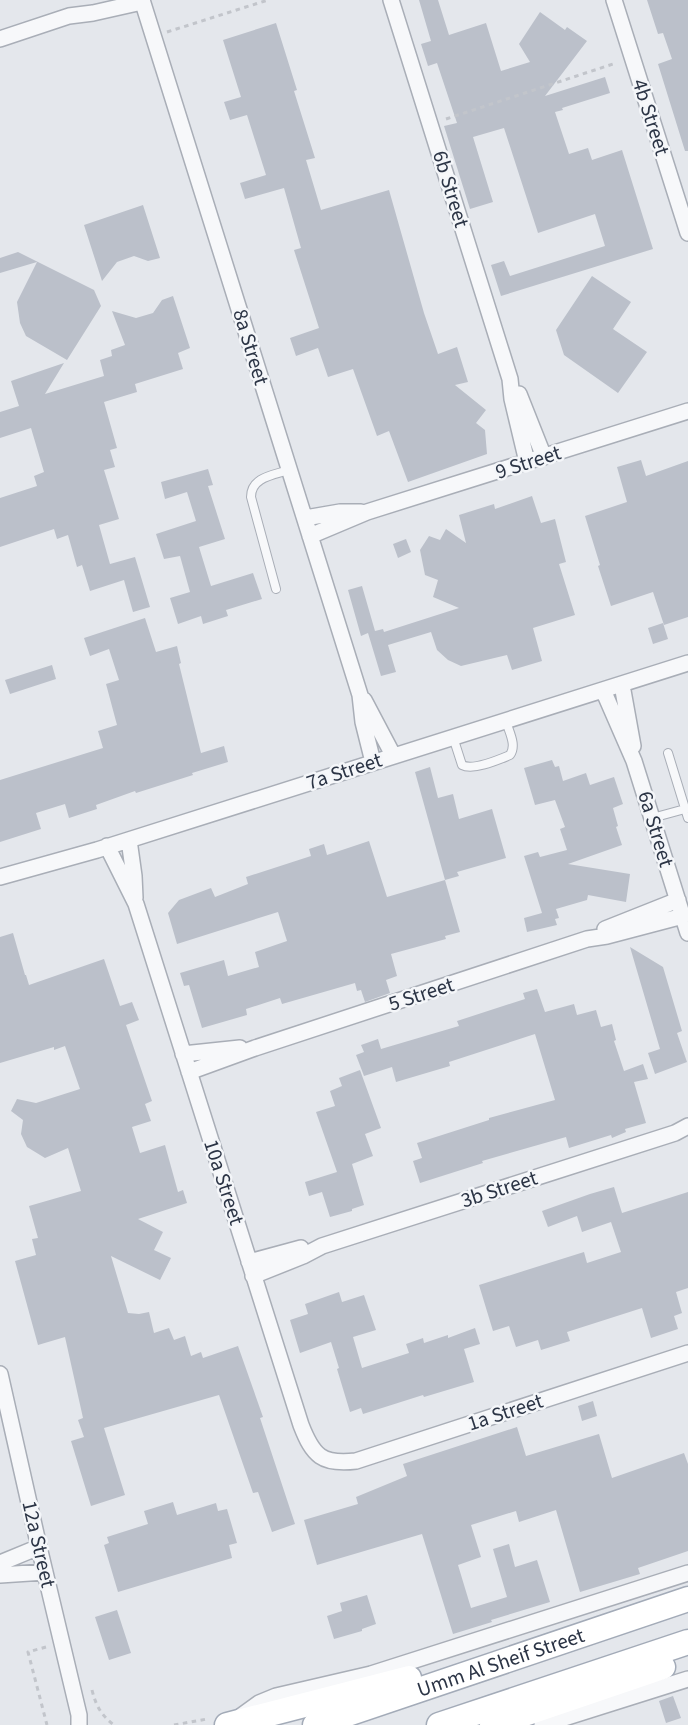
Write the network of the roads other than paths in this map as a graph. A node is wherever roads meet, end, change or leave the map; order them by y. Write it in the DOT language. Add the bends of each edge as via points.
graph roads {
  1 [pos="100,0"];
  2 [pos="391,0"];
  3 [pos="614,0"];
  4 [pos="142,1"];
  5 [pos="71,15"];
  6 [pos="0,39"];
  7 [pos="688,233"];
  8 [pos="510,379"];
  9 [pos="688,411"];
  10 [pos="544,457"];
  11 [pos="526,462"];
  12 [pos="290,470"];
  13 [pos="367,512"];
  14 [pos="305,518"];
  15 [pos="310,536"];
  16 [pos="276,589"];
  17 [pos="688,663"];
  18 [pos="622,684"];
  19 [pos="603,690"];
  20 [pos="360,695"];
  21 [pos="506,721"];
  22 [pos="453,737"];
  23 [pos="668,753"];
  24 [pos="393,755"];
  25 [pos="634,761"];
  26 [pos="373,762"];
  27 [pos="685,809"];
  28 [pos="652,818"];
  29 [pos="688,818"];
  30 [pos="129,840"];
  31 [pos="107,846"];
  32 [pos="0,877"];
  33 [pos="678,900"];
  34 [pos="135,901"];
  35 [pos="683,916"];
  36 [pos="688,933"];
  37 [pos="587,939"];
  38 [pos="255,1048"];
  39 [pos="183,1054"];
  40 [pos="189,1072"];
  41 [pos="684,1130"];
  42 [pos="251,1269"];
  43 [pos="688,1353"];
  44 [pos="0,1374"];
  45 [pos="321,1458"];
  46 [pos="39,1547"];
  47 [pos="0,1563"];
  48 [pos="45,1572"];
  49 [pos="688,1573"];
  50 [pos="0,1575"];
  51 [pos="688,1599"];
  52 [pos="688,1642"];
  53 [pos="688,1658"];
  54 [pos="471,1674"];
  55 [pos="688,1679"];
  56 [pos="82,1722"];
  57 [pos="229,1725"];
  58 [pos="315,1725"];
  59 [pos="439,1725"];
  60 [pos="492,1725"];
  61 [pos="542,1725"];
  1 -- 5 [label="street"];
  2 -- 8 [label="street, 6b Street"];
  3 -- 7 [label="street, 4b Street"];
  4 -- 5 [label="street"];
  4 -- 12 [label="street, 8a Street"];
  5 -- 6 [label="street"];
  8 -- 10 [label="street, 6b Street"];
  8 -- 11 [label="street, 6b Street"];
  9 -- 10 [label="street, 9 Street"];
  10 -- 11 [label="street, 9 Street"];
  11 -- 13 [label="street, 9 Street"];
  12 -- 14 [label="street, 8a Street"];
  12 -- 16 [label="lane" via="261,479 251,491"];
  13 -- 14 [label="street, 9 Street"];
  13 -- 15 [label="street, 9 Street"];
  14 -- 15 [label="street, 8a Street"];
  15 -- 20 [label="street, 8a Street"];
  17 -- 18 [label="street, 7a Street"];
  18 -- 19 [label="street, 7a Street"];
  18 -- 25 [label="street, 6a Street"];
  19 -- 21 [label="street, 7a Street"];
  19 -- 25 [label="street, 6a Street"];
  20 -- 24 [label="street, 8a Street"];
  20 -- 26 [label="street, 8a Street"];
  21 -- 22 [label="street, 7a Street"];
  21 -- 22 [label="lane" via="513,745 512,753 506,757 469,768 462,765"];
  22 -- 24 [label="street, 7a Street"];
  23 -- 27 [label="lane"];
  24 -- 26 [label="street, 7a Street"];
  25 -- 28 [label="street, 6a Street"];
  26 -- 30 [label="street, 7a Street"];
  27 -- 28 [label="lane"];
  27 -- 29 [label="lane"];
  28 -- 33 [label="street, 6a Street"];
  30 -- 31 [label="street, 7a Street"];
  30 -- 34 [label="street, 10a Street"];
  31 -- 32 [label="street, 7a Street"];
  31 -- 34 [label="street, 10a Street"];
  33 -- 35 [label="street, 6a Street"];
  33 -- 37 [label="street, 5 Street"];
  34 -- 39 [label="street, 10a Street"];
  35 -- 36 [label="street, 6a Street"];
  35 -- 37 [label="street, 5 Street"];
  37 -- 38 [label="street, 5 Street"];
  38 -- 39 [label="street, 5 Street"];
  38 -- 40 [label="street, 5 Street"];
  39 -- 40 [label="street, 10a Street"];
  40 -- 42 [label="street, 10a Street"];
  41 -- 42 [label="street, 3b Street" via="322,1246 302,1248"];
  42 -- 45 [label="street, 10a Street" via="308,1444"];
  43 -- 45 [label="street, 1a Street" via="356,1461 338,1463"];
  44 -- 46 [label="street, 12a Street"];
  46 -- 47 [label="street"];
  46 -- 48 [label="street, 12a Street"];
  48 -- 50 [label="street"];
  48 -- 56 [label="street, 12a Street"];
  49 -- 57 [label="street" via="371,1674 276,1696 252,1707"];
  51 -- 54 [label="main road, Umm Al Sheif Street"];
  52 -- 59 [label="main road, Umm Al Sheif Street"];
  53 -- 60 [label="main road"];
  54 -- 57 [label="main road" via="427,1674"];
  54 -- 58 [label="main road, Umm Al Sheif Street"];
  55 -- 61 [label="street"];
}
